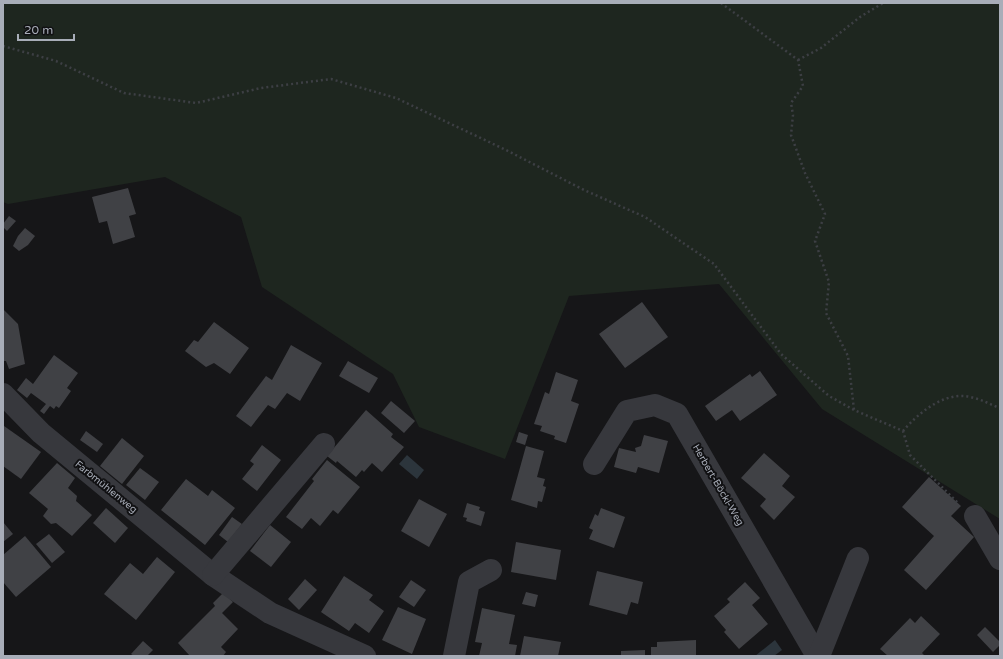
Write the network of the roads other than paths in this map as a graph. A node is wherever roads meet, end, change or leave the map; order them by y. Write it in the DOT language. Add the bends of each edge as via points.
graph roads {
  1 [pos="3,394"];
  2 [pos="324,444"];
  3 [pos="594,464"];
  4 [pos="975,516"];
  5 [pos="858,558"];
  6 [pos="1000,559"];
  7 [pos="491,570"];
  8 [pos="213,575"];
  9 [pos="365,656"];
  10 [pos="454,656"];
  11 [pos="818,656"];
  1 -- 8 [label="street, Farbmühlenweg" via="41,433"];
  2 -- 8 [label="street"];
  3 -- 11 [label="street, Herbert-Böckl-Weg" via="627,411 655,405 677,414"];
  4 -- 6 [label="street"];
  5 -- 11 [label="street, Herbert-Böckl-Weg"];
  7 -- 10 [label="street" via="470,582"];
  8 -- 9 [label="street, Farbmühlenweg" via="270,613"];
}
